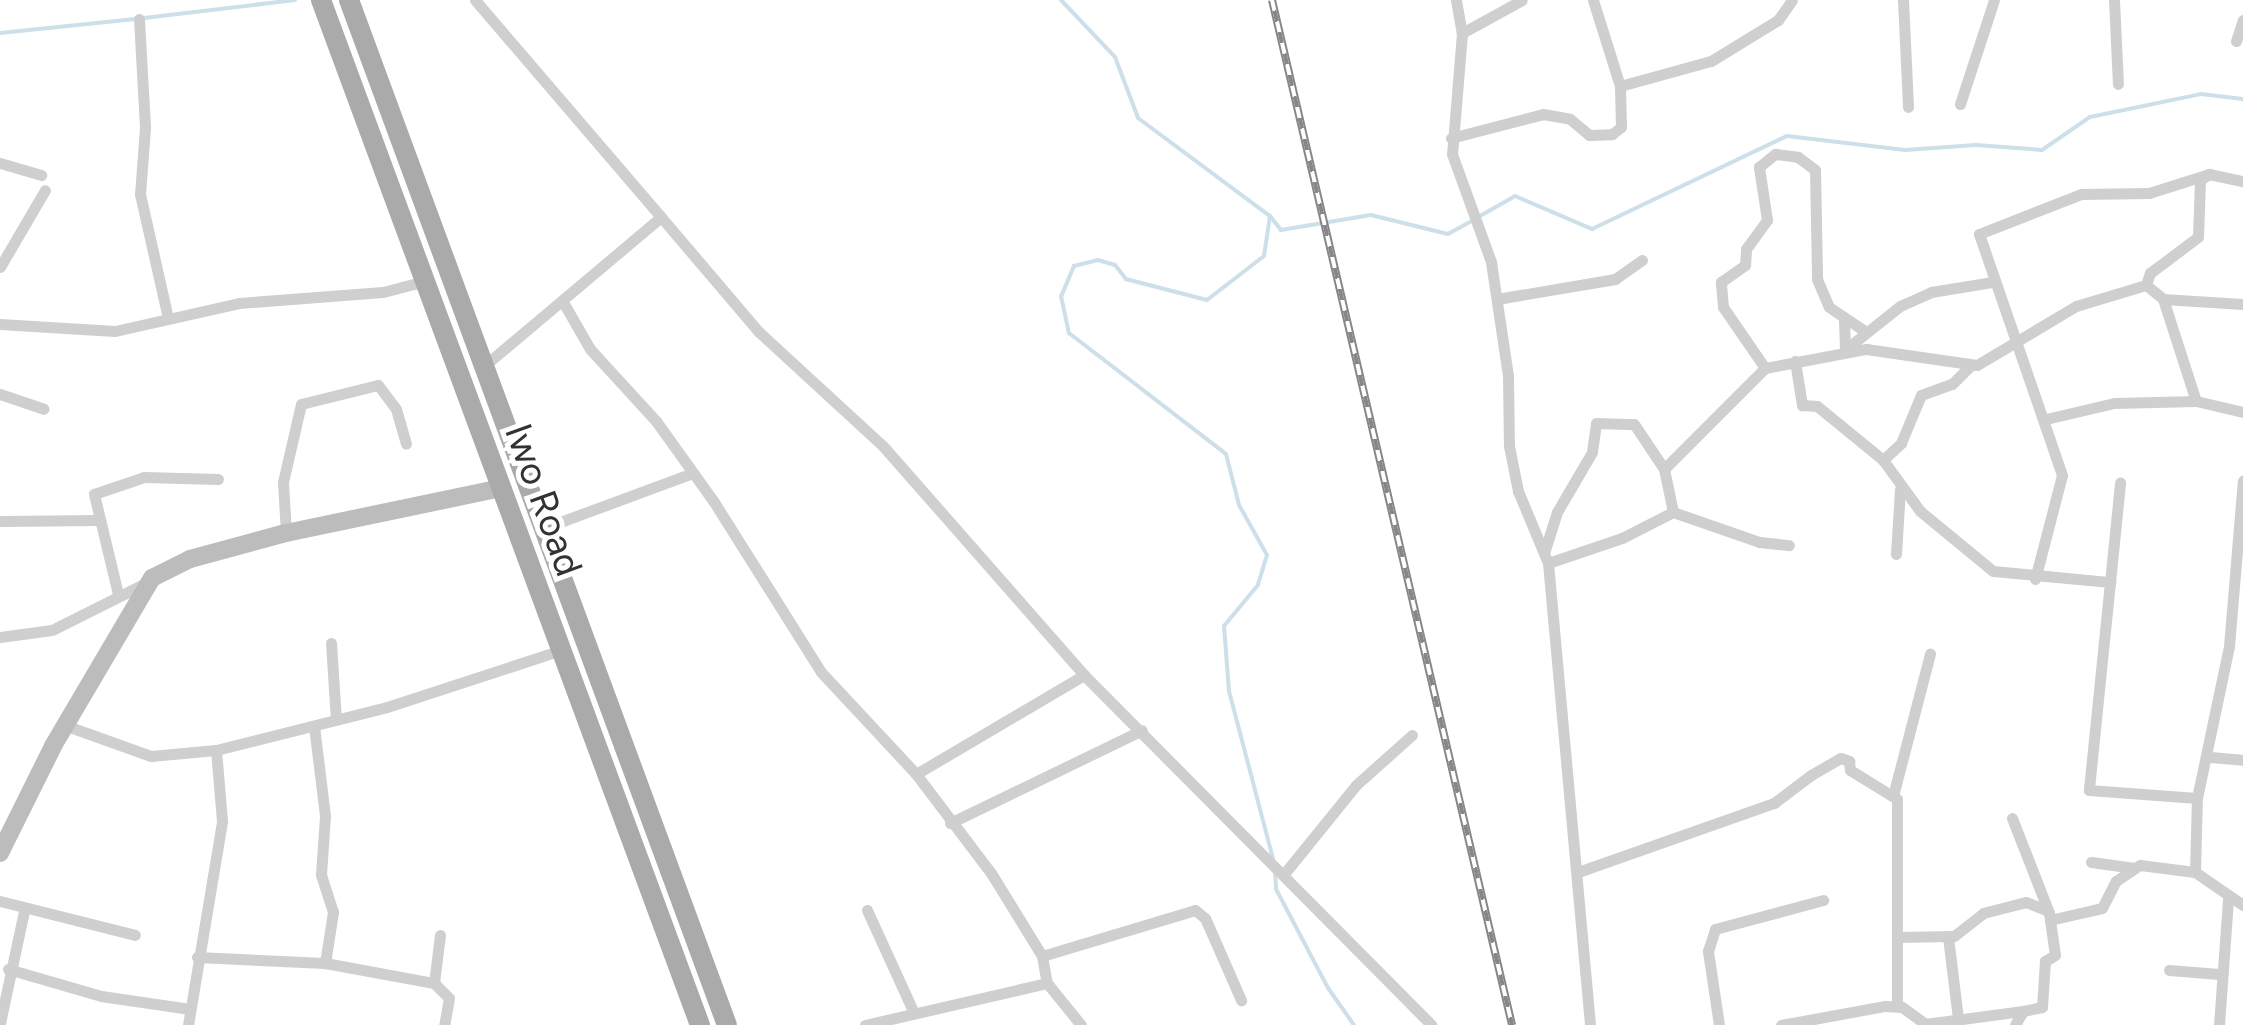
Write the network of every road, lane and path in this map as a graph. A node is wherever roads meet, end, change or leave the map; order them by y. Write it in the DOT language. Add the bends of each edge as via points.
graph roads {
  1 [pos="321,0"];
  2 [pos="350,0"];
  3 [pos="476,0"];
  4 [pos="1456,0"];
  5 [pos="1522,0"];
  6 [pos="1593,0"];
  7 [pos="1792,0"];
  8 [pos="1903,0"];
  9 [pos="1994,0"];
  10 [pos="2114,0"];
  11 [pos="139,18"];
  12 [pos="2243,20"];
  13 [pos="1462,33"];
  14 [pos="2236,41"];
  15 [pos="2118,84"];
  16 [pos="1620,86"];
  17 [pos="1960,104"];
  18 [pos="1908,107"];
  19 [pos="1451,138"];
  20 [pos="0,163"];
  21 [pos="40,174"];
  22 [pos="2209,174"];
  23 [pos="2243,180"];
  24 [pos="45,190"];
  25 [pos="660,217"];
  26 [pos="1642,260"];
  27 [pos="0,267"];
  28 [pos="425,281"];
  29 [pos="1992,282"];
  30 [pos="2146,285"];
  31 [pos="1498,299"];
  32 [pos="2163,299"];
  33 [pos="563,302"];
  34 [pos="2243,304"];
  35 [pos="168,318"];
  36 [pos="1844,320"];
  37 [pos="0,324"];
  38 [pos="1866,332"];
  39 [pos="2016,346"];
  40 [pos="1845,350"];
  41 [pos="1795,361"];
  42 [pos="1953,363"];
  43 [pos="484,366"];
  44 [pos="1969,367"];
  45 [pos="1764,368"];
  46 [pos="1952,384"];
  47 [pos="0,394"];
  48 [pos="2196,402"];
  49 [pos="44,409"];
  50 [pos="2243,412"];
  51 [pos="2046,419"];
  52 [pos="406,444"];
  53 [pos="1884,460"];
  54 [pos="1664,469"];
  55 [pos="690,474"];
  56 [pos="218,479"];
  57 [pos="2243,481"];
  58 [pos="2120,483"];
  59 [pos="502,488"];
  60 [pos="1900,489"];
  61 [pos="1672,512"];
  62 [pos="98,520"];
  63 [pos="0,521"];
  64 [pos="2242,525"];
  65 [pos="544,528"];
  66 [pos="286,533"];
  67 [pos="1790,544"];
  68 [pos="1896,554"];
  69 [pos="1546,558"];
  70 [pos="2039,560"];
  71 [pos="2034,579"];
  72 [pos="2056,580"];
  73 [pos="2110,582"];
  74 [pos="146,583"];
  75 [pos="118,594"];
  76 [pos="2230,632"];
  77 [pos="0,637"];
  78 [pos="2243,638"];
  79 [pos="331,643"];
  80 [pos="561,650"];
  81 [pos="1930,654"];
  82 [pos="1084,675"];
  83 [pos="336,720"];
  84 [pos="66,726"];
  85 [pos="314,726"];
  86 [pos="1142,730"];
  87 [pos="1412,735"];
  88 [pos="216,750"];
  89 [pos="2210,757"];
  90 [pos="2243,760"];
  91 [pos="916,774"];
  92 [pos="1894,792"];
  93 [pos="2197,798"];
  94 [pos="2012,818"];
  95 [pos="950,823"];
  96 [pos="0,853"];
  97 [pos="2091,862"];
  98 [pos="2135,868"];
  99 [pos="1578,872"];
  100 [pos="2195,872"];
  101 [pos="1283,873"];
  102 [pos="2228,899"];
  103 [pos="1823,900"];
  104 [pos="0,901"];
  105 [pos="2243,905"];
  106 [pos="867,910"];
  107 [pos="24,911"];
  108 [pos="2050,916"];
  109 [pos="135,935"];
  110 [pos="440,935"];
  111 [pos="1948,937"];
  112 [pos="1897,938"];
  113 [pos="1042,956"];
  114 [pos="197,957"];
  115 [pos="325,962"];
  116 [pos="8,969"];
  117 [pos="2168,970"];
  118 [pos="2219,974"];
  119 [pos="434,983"];
  120 [pos="1047,983"];
  121 [pos="1241,1000"];
  122 [pos="1897,1006"];
  123 [pos="190,1009"];
  124 [pos="1853,1010"];
  125 [pos="2023,1011"];
  126 [pos="914,1013"];
  127 [pos="2003,1013"];
  128 [pos="1958,1019"];
  129 [pos="0,1023"];
  130 [pos="2219,1024"];
  131 [pos="188,1025"];
  132 [pos="444,1025"];
  133 [pos="700,1025"];
  134 [pos="727,1025"];
  135 [pos="865,1025"];
  136 [pos="1080,1025"];
  137 [pos="1431,1025"];
  138 [pos="1590,1025"];
  139 [pos="1719,1025"];
  140 [pos="1781,1025"];
  141 [pos="1856,1025"];
  142 [pos="2015,1025"];
  143 [pos="2210,1025"];
  1 -- 28 [label="main road, Iwo Road"];
  2 -- 43 [label="main road, Iwo Road"];
  3 -- 25 [label="street"];
  4 -- 13 [label="street"];
  5 -- 13 [label="street"];
  6 -- 16 [label="street"];
  7 -- 16 [label="street" via="1778,20 1711,61"];
  8 -- 18 [label="street"];
  9 -- 17 [label="street"];
  10 -- 15 [label="street"];
  11 -- 35 [label="street" via="145,128 140,194"];
  12 -- 14 [label="street"];
  13 -- 19 [label="street"];
  16 -- 19 [label="street" via="1621,127 1612,134 1589,135 1570,119 1543,114"];
  19 -- 31 [label="street"];
  20 -- 21 [label="street"];
  22 -- 23 [label="street"];
  22 -- 29 [label="street" via="2149,193 2081,194 1982,230 1977,239"];
  22 -- 30 [label="street" via="2200,180 2198,236 2150,272"];
  24 -- 27 [label="street"];
  25 -- 33 [label="street"];
  25 -- 82 [label="street" via="759,332 883,446"];
  26 -- 31 [label="street" via="1615,279"];
  28 -- 35 [label="street"];
  28 -- 59 [label="main road, Iwo Road"];
  29 -- 38 [label="street" via="1931,292"];
  29 -- 39 [label="street"];
  30 -- 32 [label="street"];
  30 -- 39 [label="street" via="2076,306"];
  31 -- 69 [label="street" via="1509,446 1518,490"];
  32 -- 34 [label="street"];
  32 -- 48 [label="street"];
  33 -- 43 [label="street"];
  33 -- 55 [label="street" via="590,349 656,421"];
  35 -- 37 [label="street" via="80,333"];
  36 -- 38 [label="street"];
  36 -- 40 [label="street"];
  36 -- 45 [label="street" via="1828,306 1817,279 1814,170 1776,154 1759,167 1768,220 1746,249 1744,265 1721,282 1723,307"];
  38 -- 40 [label="street"];
  39 -- 44 [label="street"];
  39 -- 51 [label="street"];
  40 -- 41 [label="street"];
  40 -- 42 [label="street"];
  41 -- 45 [label="street"];
  41 -- 53 [label="street" via="1802,405 1817,406"];
  42 -- 44 [label="street"];
  42 -- 46 [label="street"];
  43 -- 65 [label="main road, Iwo Road"];
  44 -- 46 [label="street"];
  45 -- 54 [label="street"];
  46 -- 53 [label="street" via="1921,395 1901,443"];
  47 -- 49 [label="street"];
  48 -- 50 [label="street"];
  48 -- 51 [label="street" via="2114,402"];
  51 -- 70 [label="street" via="2062,475"];
  52 -- 66 [label="street" via="396,409 378,384 302,404 283,482"];
  53 -- 60 [label="street"];
  54 -- 61 [label="street"];
  54 -- 69 [label="street" via="1634,424 1596,423 1592,452 1557,512"];
  55 -- 65 [label="street"];
  55 -- 91 [label="street" via="821,672"];
  56 -- 62 [label="street" via="119,484 94,494"];
  57 -- 64 [label="street"];
  58 -- 73 [label="street"];
  59 -- 66 [label="street"];
  59 -- 80 [label="main road, Iwo Road"];
  60 -- 68 [label="street"];
  60 -- 71 [label="street" via="1993,571"];
  61 -- 67 [label="street" via="1759,542"];
  61 -- 69 [label="street" via="1622,538"];
  62 -- 63 [label="street"];
  62 -- 75 [label="street"];
  64 -- 76 [label="street"];
  65 -- 134 [label="main road, Iwo Road"];
  66 -- 74 [label="street" via="190,560"];
  69 -- 99 [label="street"];
  70 -- 71 [label="street"];
  70 -- 72 [label="street"];
  71 -- 72 [label="street"];
  72 -- 73 [label="street"];
  73 -- 93 [label="street" via="2088,790"];
  74 -- 75 [label="street"];
  74 -- 84 [label="street"];
  75 -- 77 [label="street" via="52,630"];
  76 -- 78 [label="street"];
  76 -- 89 [label="street"];
  79 -- 83 [label="street"];
  80 -- 83 [label="street"];
  80 -- 133 [label="main road, Iwo Road"];
  81 -- 92 [label="street"];
  82 -- 86 [label="street"];
  82 -- 91 [label="street"];
  83 -- 85 [label="street"];
  84 -- 88 [label="street" via="151,756"];
  84 -- 96 [label="street"];
  85 -- 88 [label="street"];
  85 -- 115 [label="street" via="325,816 321,875 333,912"];
  86 -- 95 [label="street"];
  86 -- 101 [label="street"];
  87 -- 101 [label="street" via="1364,776"];
  88 -- 114 [label="street" via="222,821"];
  89 -- 90 [label="street"];
  89 -- 93 [label="street"];
  91 -- 95 [label="street"];
  92 -- 99 [label="street" via="1850,770 1841,758 1774,802"];
  92 -- 112 [label="street"];
  93 -- 100 [label="street"];
  94 -- 108 [label="street"];
  95 -- 113 [label="street" via="991,873"];
  97 -- 98 [label="street"];
  98 -- 100 [label="street"];
  98 -- 108 [label="street" via="2114,884 2102,908"];
  99 -- 138 [label="street"];
  100 -- 102 [label="street"];
  101 -- 137 [label="street"];
  102 -- 105 [label="street"];
  102 -- 118 [label="street"];
  103 -- 139 [label="street" via="1715,929 1708,952"];
  104 -- 107 [label="street"];
  106 -- 126 [label="street"];
  107 -- 109 [label="street"];
  107 -- 116 [label="street"];
  108 -- 111 [label="street" via="2026,902 1983,913"];
  108 -- 125 [label="street" via="2055,955 2046,961 2042,1006"];
  110 -- 119 [label="street"];
  111 -- 112 [label="street"];
  111 -- 128 [label="street"];
  112 -- 122 [label="street"];
  113 -- 120 [label="street"];
  113 -- 121 [label="street" via="1195,910 1206,918"];
  114 -- 115 [label="street"];
  114 -- 123 [label="street"];
  115 -- 119 [label="street"];
  116 -- 123 [label="street" via="100,996"];
  116 -- 129 [label="street"];
  117 -- 118 [label="street"];
  118 -- 130 [label="street"];
  119 -- 132 [label="street" via="450,998"];
  120 -- 126 [label="street"];
  120 -- 136 [label="street"];
  122 -- 124 [label="street"];
  122 -- 128 [label="street" via="1925,1024"];
  123 -- 131 [label="street"];
  124 -- 140 [label="street"];
  124 -- 141 [label="street"];
  125 -- 127 [label="street"];
  125 -- 142 [label="street"];
  126 -- 135 [label="street"];
  127 -- 128 [label="street"];
  127 -- 142 [label="street"];
  130 -- 143 [label="street"];
}
